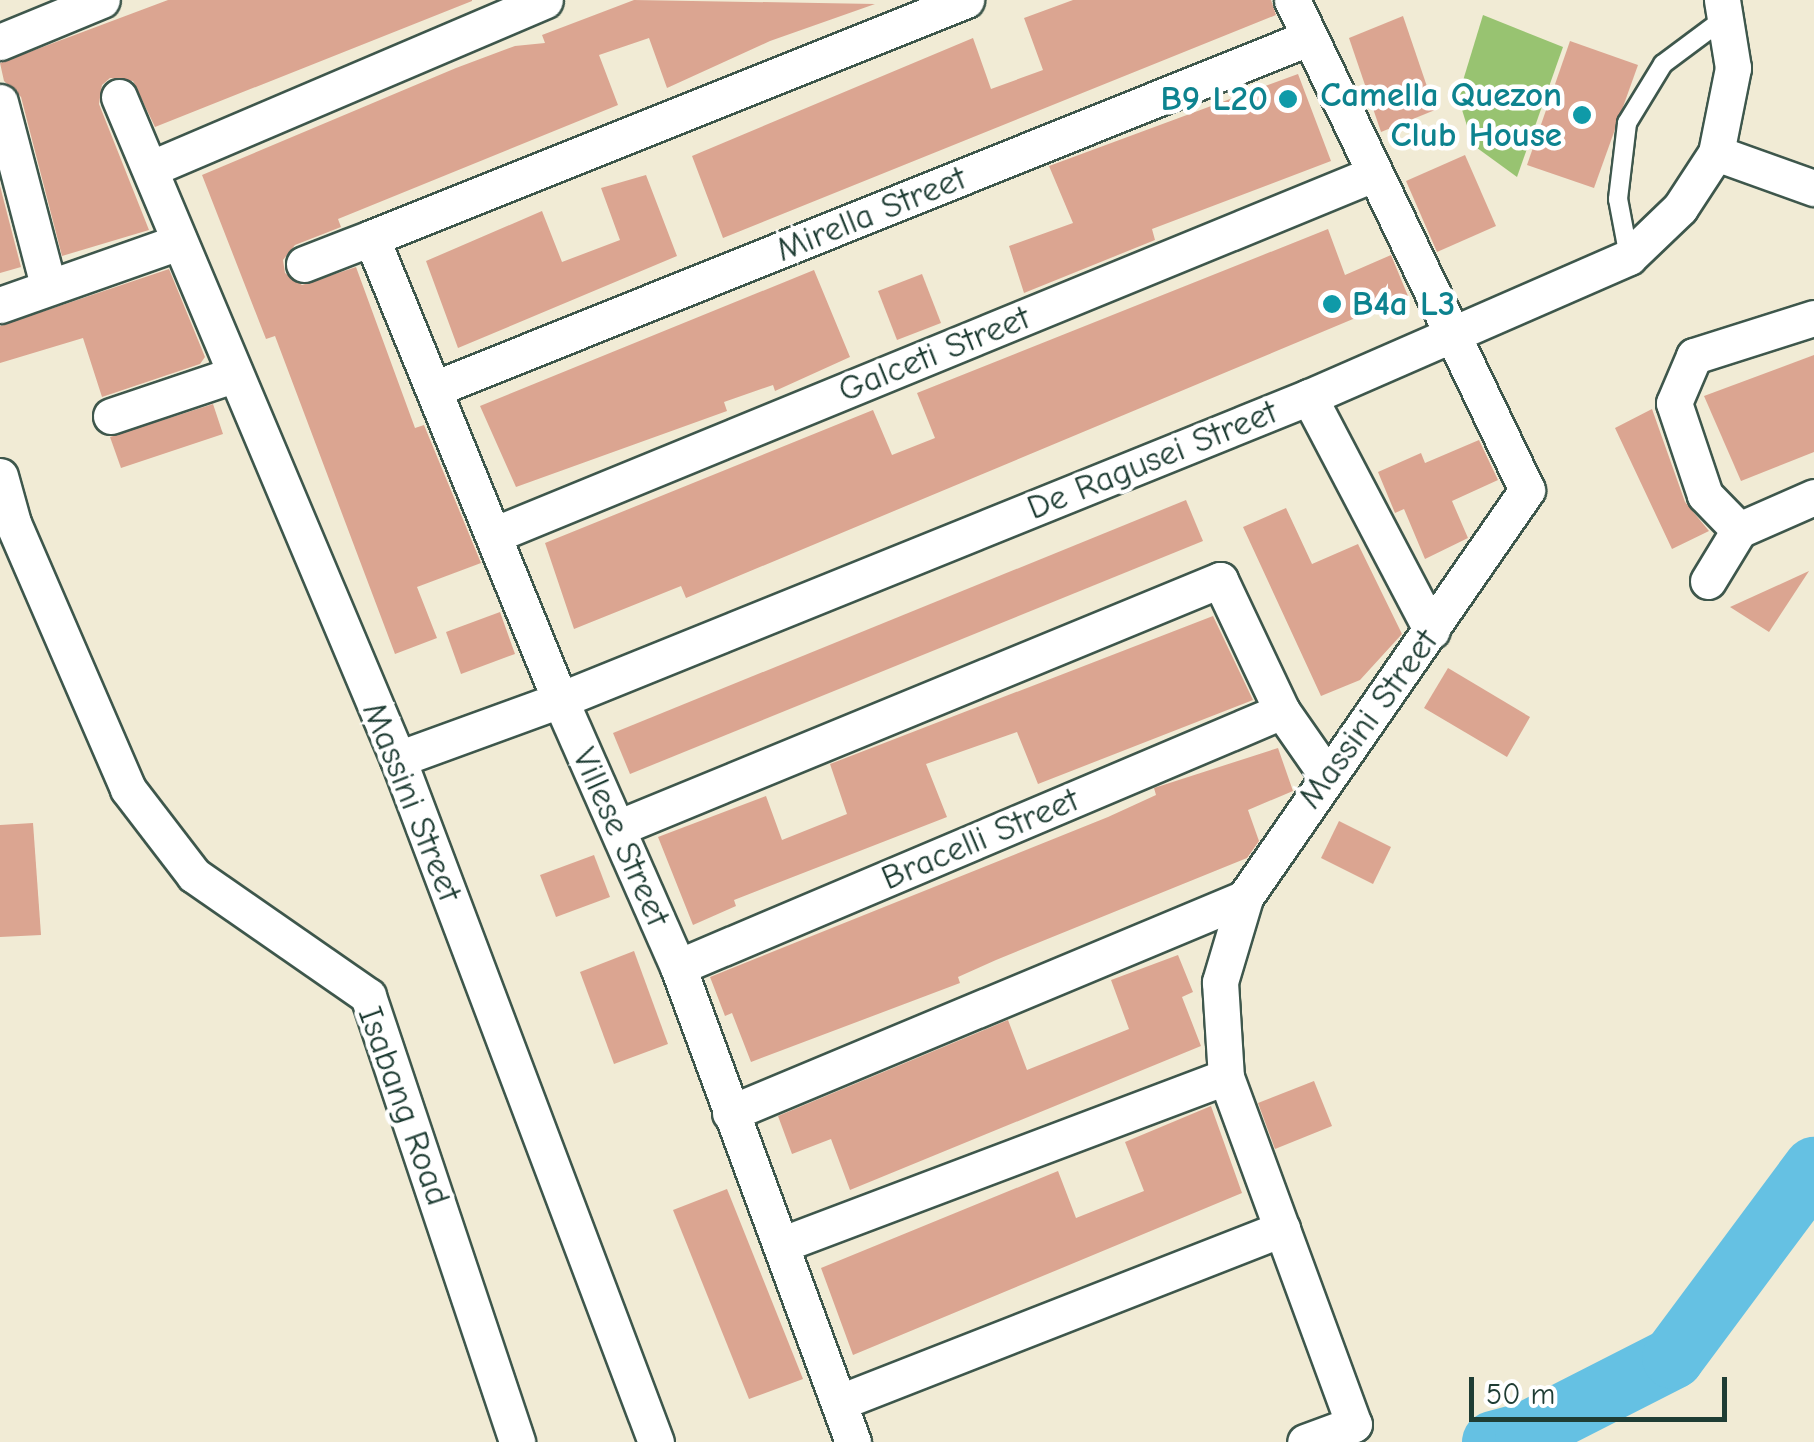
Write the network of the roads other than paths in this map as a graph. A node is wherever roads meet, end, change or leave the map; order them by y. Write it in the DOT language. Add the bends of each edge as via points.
graph roads {
  1 [pos="102,0"];
  2 [pos="545,0"];
  3 [pos="966,0"];
  4 [pos="1292,0"];
  5 [pos="500,8"];
  6 [pos="1724,8"];
  7 [pos="1308,38"];
  8 [pos="0,42"];
  9 [pos="119,96"];
  10 [pos="0,102"];
  11 [pos="1716,153"];
  12 [pos="152,168"];
  13 [pos="1371,175"];
  14 [pos="1814,188"];
  15 [pos="371,238"];
  16 [pos="179,242"];
  17 [pos="1629,257"];
  18 [pos="304,264"];
  19 [pos="48,285"];
  20 [pos="0,305"];
  21 [pos="1814,318"];
  22 [pos="1451,338"];
  23 [pos="233,374"];
  24 [pos="434,389"];
  25 [pos="1309,397"];
  26 [pos="112,416"];
  27 [pos="0,476"];
  28 [pos="1814,497"];
  29 [pos="1740,530"];
  30 [pos="496,534"];
  31 [pos="1708,581"];
  32 [pos="1432,631"];
  33 [pos="560,700"];
  34 [pos="1282,711"];
  35 [pos="398,759"];
  36 [pos="1326,774"];
  37 [pos="620,827"];
  38 [pos="1244,898"];
  39 [pos="678,967"];
  40 [pos="1226,1077"];
  41 [pos="730,1112"];
  42 [pos="1282,1229"];
  43 [pos="783,1244"];
  44 [pos="840,1402"];
  45 [pos="517,1442"];
  46 [pos="656,1442"];
  47 [pos="854,1442"];
  48 [pos="1305,1442"];
  1 -- 8 [label="street"];
  2 -- 5 [label="street"];
  3 -- 15 [label="street"];
  4 -- 7 [label="street, Massini Street"];
  5 -- 12 [label="street"];
  6 -- 11 [label="street, De Ragusei Street" via="1733,68"];
  6 -- 17 [label="lane" via="1663,64 1628,123 1618,199"];
  7 -- 13 [label="street, Massini Street"];
  7 -- 24 [label="street, Mirella Street"];
  9 -- 12 [label="street, Massini Street"];
  10 -- 19 [label="street"];
  11 -- 14 [label="street"];
  11 -- 17 [label="street, De Ragusei Street" via="1680,208"];
  12 -- 16 [label="street, Massini Street"];
  13 -- 22 [label="street, Massini Street"];
  13 -- 30 [label="street, Galceti Street"];
  15 -- 18 [label="street"];
  15 -- 24 [label="street, Villese Street"];
  16 -- 19 [label="street"];
  16 -- 23 [label="street, Massini Street"];
  17 -- 22 [label="street, De Ragusei Street"];
  19 -- 20 [label="street"];
  21 -- 29 [label="street" via="1694,356 1674,404 1705,495"];
  22 -- 25 [label="street, De Ragusei Street"];
  22 -- 32 [label="street, Massini Street" via="1527,490"];
  23 -- 26 [label="street"];
  23 -- 35 [label="street, Massini Street"];
  24 -- 30 [label="street, Villese Street"];
  25 -- 32 [label="street"];
  25 -- 33 [label="street, De Ragusei Street"];
  27 -- 45 [label="street, Isabang Road" via="128,789 194,875 368,996"];
  28 -- 29 [label="street"];
  29 -- 31 [label="street"];
  30 -- 33 [label="street, Villese Street"];
  32 -- 36 [label="street, Massini Street"];
  33 -- 35 [label="street, De Ragusei Street"];
  33 -- 37 [label="street, Villese Street"];
  34 -- 36 [label="street"];
  34 -- 37 [label="street" via="1220,580"];
  34 -- 39 [label="street, Bracelli Street"];
  35 -- 46 [label="street, Massini Street"];
  36 -- 38 [label="street, Massini Street"];
  37 -- 39 [label="street, Villese Street"];
  38 -- 40 [label="street, Massini Street" via="1220,982"];
  38 -- 41 [label="street"];
  39 -- 41 [label="street, Villese Street"];
  40 -- 42 [label="street, Massini Street"];
  40 -- 43 [label="street"];
  41 -- 43 [label="street, Villese Street"];
  42 -- 44 [label="street"];
  42 -- 48 [label="street, Massini Street" via="1354,1424"];
  43 -- 44 [label="street, Villese Street"];
  44 -- 47 [label="street, Villese Street"];
}
